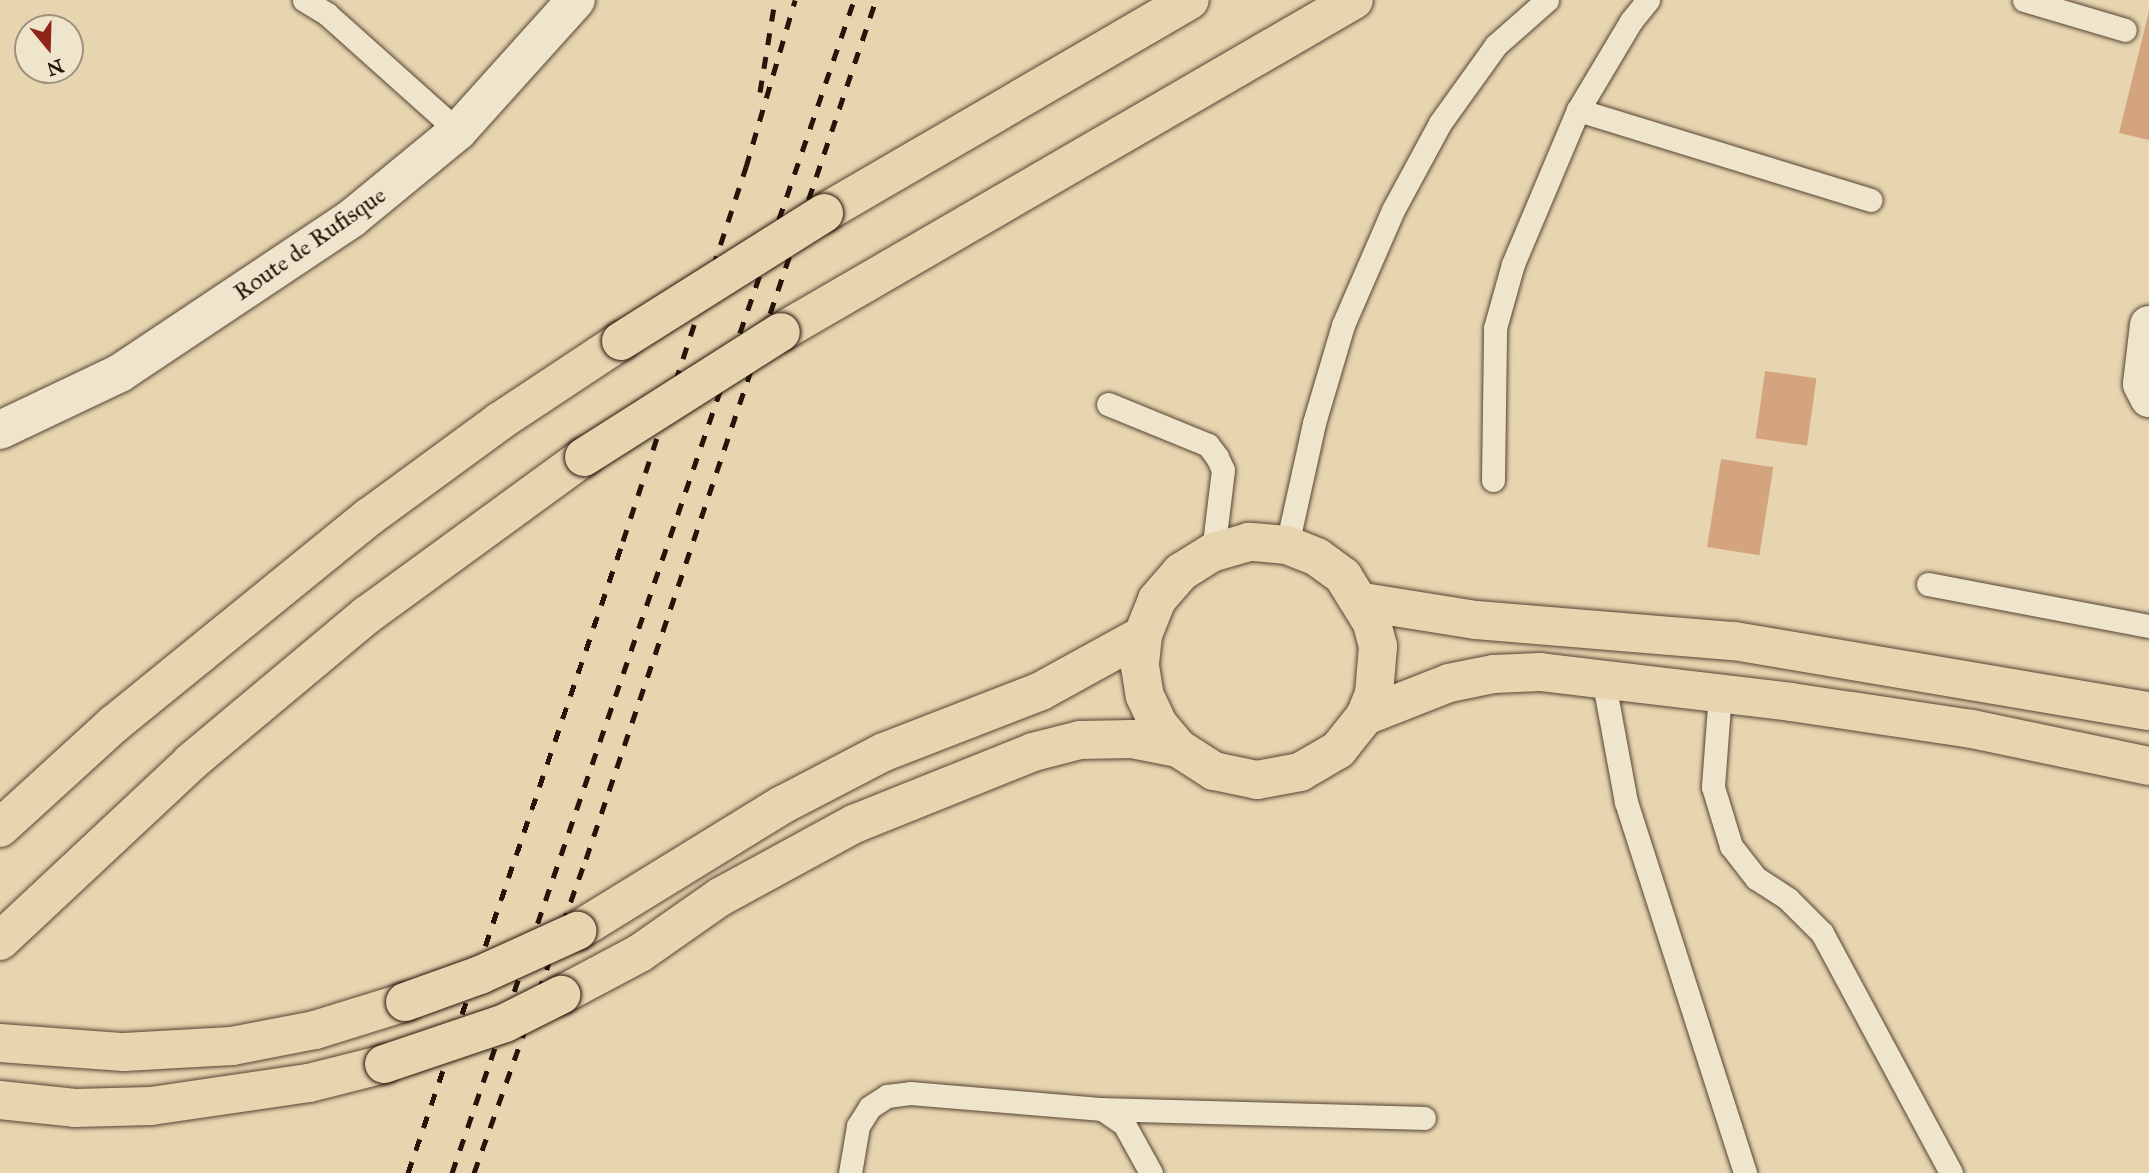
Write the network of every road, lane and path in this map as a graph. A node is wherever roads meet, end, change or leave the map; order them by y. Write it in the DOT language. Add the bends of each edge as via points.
graph roads {
  1 [pos="304,0"];
  2 [pos="576,0"];
  3 [pos="1190,0"];
  4 [pos="1353,0"];
  5 [pos="1547,0"];
  6 [pos="1648,0"];
  7 [pos="2024,0"];
  8 [pos="2125,30"];
  9 [pos="1578,110"];
  10 [pos="458,131"];
  11 [pos="1870,200"];
  12 [pos="2149,325"];
  13 [pos="2149,398"];
  14 [pos="1108,404"];
  15 [pos="0,430"];
  16 [pos="1493,480"];
  17 [pos="1287,545"];
  18 [pos="1213,552"];
  19 [pos="1928,584"];
  20 [pos="1363,602"];
  21 [pos="2149,626"];
  22 [pos="1143,635"];
  23 [pos="1603,678"];
  24 [pos="1720,693"];
  25 [pos="2149,711"];
  26 [pos="1365,716"];
  27 [pos="1178,748"];
  28 [pos="2149,766"];
  29 [pos="0,828"];
  30 [pos="0,941"];
  31 [pos="0,1043"];
  32 [pos="0,1100"];
  33 [pos="1102,1109"];
  34 [pos="1424,1118"];
  35 [pos="850,1173"];
  36 [pos="1151,1173"];
  37 [pos="1745,1173"];
  38 [pos="1951,1173"];
  1 -- 10 [label="lane"];
  2 -- 10 [label="main road, Route de Rufisque"];
  3 -- 29 [label="highway, bridge" via="824,213 500,421 369,517 114,724"];
  4 -- 30 [label="highway, bridge" via="781,332 584,457 366,615 191,762"];
  5 -- 17 [label="lane" via="1496,45 1440,123 1393,210 1343,325 1314,423"];
  6 -- 9 [label="lane"];
  7 -- 8 [label="lane"];
  9 -- 11 [label="lane"];
  9 -- 16 [label="lane" via="1513,264 1495,328"];
  10 -- 15 [label="main road, Route de Rufisque" via="352,218 120,373"];
  12 -- 13 [label="main road" via="2142,384"];
  14 -- 18 [label="lane" via="1208,445 1217,457 1223,470"];
  17 -- 18 [label="highway" via="1249,542"];
  17 -- 20 [label="highway" via="1317,557 1343,576"];
  18 -- 22 [label="highway" via="1181,572 1157,600"];
  19 -- 21 [label="lane"];
  20 -- 25 [label="highway" via="1476,620 1734,640"];
  20 -- 26 [label="highway" via="1378,646 1374,694"];
  22 -- 27 [label="highway" via="1140,666 1145,696 1158,724"];
  22 -- 31 [label="highway, bridge" via="1041,691 897,747 839,775 577,931 480,975 405,1002 315,1030 232,1045 124,1052"];
  23 -- 24 [label="highway"];
  23 -- 26 [label="highway" via="1494,674 1449,683"];
  23 -- 37 [label="lane" via="1626,802"];
  24 -- 28 [label="highway" via="1972,729"];
  24 -- 38 [label="lane" via="1713,787 1731,846 1756,878 1788,899 1822,933"];
  26 -- 27 [label="highway" via="1338,750 1300,772 1257,780 1214,771"];
  27 -- 32 [label="highway, bridge" via="1132,739 1080,740 973,773 783,861 640,953 562,995 505,1023 384,1064 309,1083 151,1106 75,1108"];
  33 -- 34 [label="lane"];
  33 -- 35 [label="lane" via="924,1093 887,1097 870,1107 859,1126"];
  33 -- 36 [label="lane" via="1124,1124"];
}
